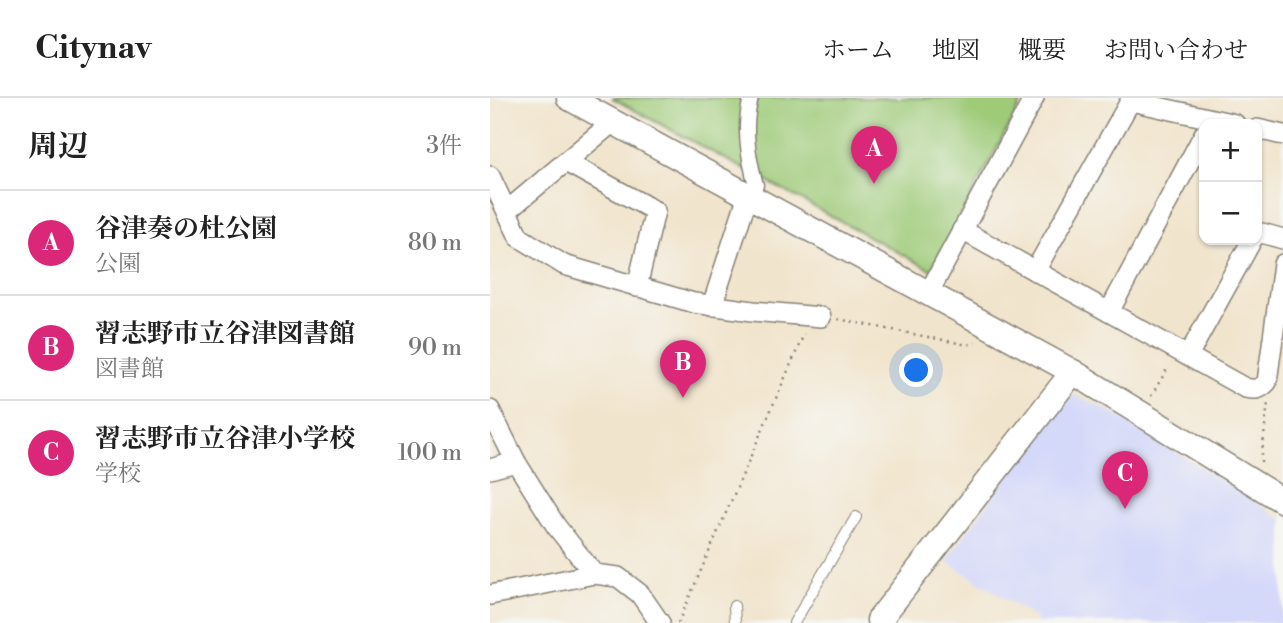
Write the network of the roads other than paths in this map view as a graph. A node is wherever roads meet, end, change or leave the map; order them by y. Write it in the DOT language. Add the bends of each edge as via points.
graph roads {
  1 [pos="569,98"];
  2 [pos="751,98"];
  3 [pos="1034,98"];
  4 [pos="1132,99"];
  5 [pos="613,122"];
  6 [pos="1199,123"];
  7 [pos="1262,130"];
  8 [pos="1283,135"];
  9 [pos="1199,143"];
  10 [pos="566,162"];
  11 [pos="490,176"];
  12 [pos="752,190"];
  13 [pos="508,210"];
  14 [pos="962,230"];
  15 [pos="1262,233"];
  16 [pos="1283,239"];
  17 [pos="1249,245"];
  18 [pos="1283,264"];
  19 [pos="1035,271"];
  20 [pos="637,286"];
  21 [pos="928,294"];
  22 [pos="712,306"];
  23 [pos="1109,312"];
  24 [pos="816,316"];
  25 [pos="1183,354"];
  26 [pos="1073,372"];
  27 [pos="490,410"];
  28 [pos="516,462"];
  29 [pos="490,470"];
  30 [pos="1283,501"];
  31 [pos="856,517"];
  32 [pos="594,574"];
  33 [pos="490,595"];
  34 [pos="734,606"];
  35 [pos="877,622"];
  36 [pos="660,623"];
  37 [pos="735,623"];
  38 [pos="794,623"];
  1 -- 5 [label="street"];
  2 -- 12 [label="street" via="747,127"];
  3 -- 14 [label="street"];
  4 -- 6 [label="street"];
  4 -- 19 [label="street"];
  5 -- 10 [label="street"];
  5 -- 12 [label="street"];
  7 -- 8 [label="street"];
  9 -- 23 [label="street"];
  10 -- 13 [label="street"];
  10 -- 20 [label="street" via="654,211"];
  11 -- 13 [label="street"];
  12 -- 21 [label="street"];
  12 -- 22 [label="street"];
  13 -- 20 [label="street" via="519,237 564,265"];
  14 -- 19 [label="street"];
  14 -- 21 [label="street"];
  15 -- 16 [label="street"];
  17 -- 25 [label="street"];
  18 -- 25 [label="street" via="1267,382 1262,388 1245,388"];
  19 -- 23 [label="street"];
  20 -- 22 [label="street"];
  21 -- 26 [label="street"];
  22 -- 24 [label="street"];
  23 -- 25 [label="street"];
  26 -- 30 [label="street"];
  26 -- 35 [label="street"];
  27 -- 28 [label="street"];
  28 -- 29 [label="street"];
  28 -- 32 [label="street" via="556,526"];
  31 -- 38 [label="lane"];
  32 -- 33 [label="street"];
  32 -- 36 [label="street" via="618,577 639,594"];
  34 -- 37 [label="lane"];
}
